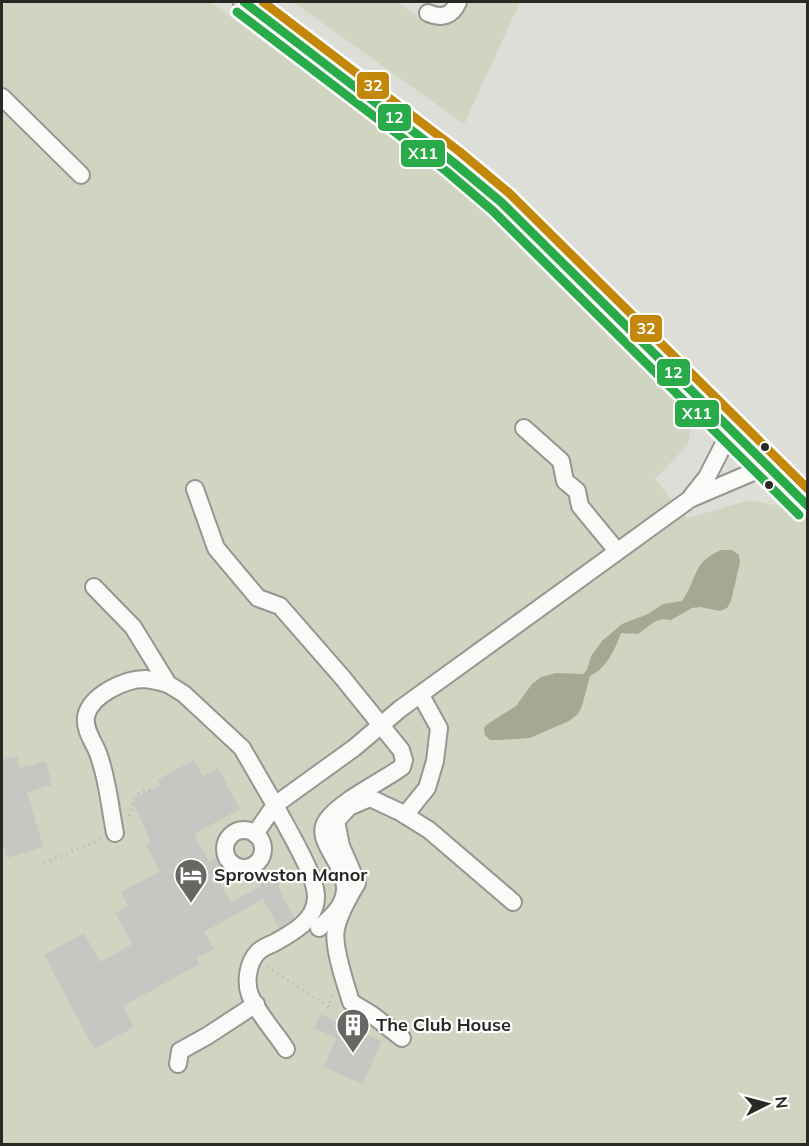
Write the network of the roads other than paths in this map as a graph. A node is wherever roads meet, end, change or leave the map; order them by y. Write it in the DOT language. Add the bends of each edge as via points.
graph roads {
  1 [pos="244,2"];
  2 [pos="458,2"];
  3 [pos="428,13"];
  4 [pos="2,97"];
  5 [pos="81,175"];
  6 [pos="524,428"];
  7 [pos="731,430"];
  8 [pos="767,466"];
  9 [pos="195,489"];
  10 [pos="690,499"];
  11 [pos="807,507"];
  12 [pos="617,551"];
  13 [pos="94,587"];
  14 [pos="168,684"];
  15 [pos="423,699"];
  16 [pos="382,726"];
  17 [pos="275,806"];
  18 [pos="405,815"];
  19 [pos="115,833"];
  20 [pos="255,834"];
  21 [pos="513,902"];
  22 [pos="319,928"];
  23 [pos="256,1004"];
  24 [pos="402,1038"];
  25 [pos="286,1049"];
  26 [pos="178,1064"];
  1 -- 7 [label="main road" via="501,202"];
  2 -- 3 [label="lane" via="445,16"];
  4 -- 5 [label="lane"];
  6 -- 12 [label="lane" via="561,461 566,481 577,491 580,506"];
  7 -- 8 [label="main road"];
  7 -- 10 [label="lane" via="707,477"];
  8 -- 10 [label="lane"];
  8 -- 11 [label="main road"];
  9 -- 16 [label="lane" via="216,548 258,598 280,606"];
  10 -- 12 [label="lane"];
  12 -- 16 [label="lane"];
  13 -- 14 [label="lane" via="133,627"];
  14 -- 17 [label="lane" via="242,748"];
  14 -- 19 [label="lane" via="146,679 127,681 92,702 86,717 88,734 106,781"];
  15 -- 18 [label="lane" via="439,728 435,761 428,788"];
  16 -- 17 [label="lane"];
  16 -- 22 [label="lane" via="404,760 402,766 326,821 322,832 345,883 336,913"];
  17 -- 20 [label="lane"];
  17 -- 23 [label="lane" via="314,883 316,898 304,923 258,951 247,979"];
  18 -- 21 [label="lane" via="429,830"];
  18 -- 24 [label="lane" via="370,798 350,807 336,821 341,846 357,882 335,931 351,1002"];
  20 -- 20 [label="lane" via="244,830 233,833 226,843 224,861 245,868 256,863 262,845"];
  23 -- 25 [label="lane"];
  23 -- 26 [label="lane" via="180,1051"];
}
